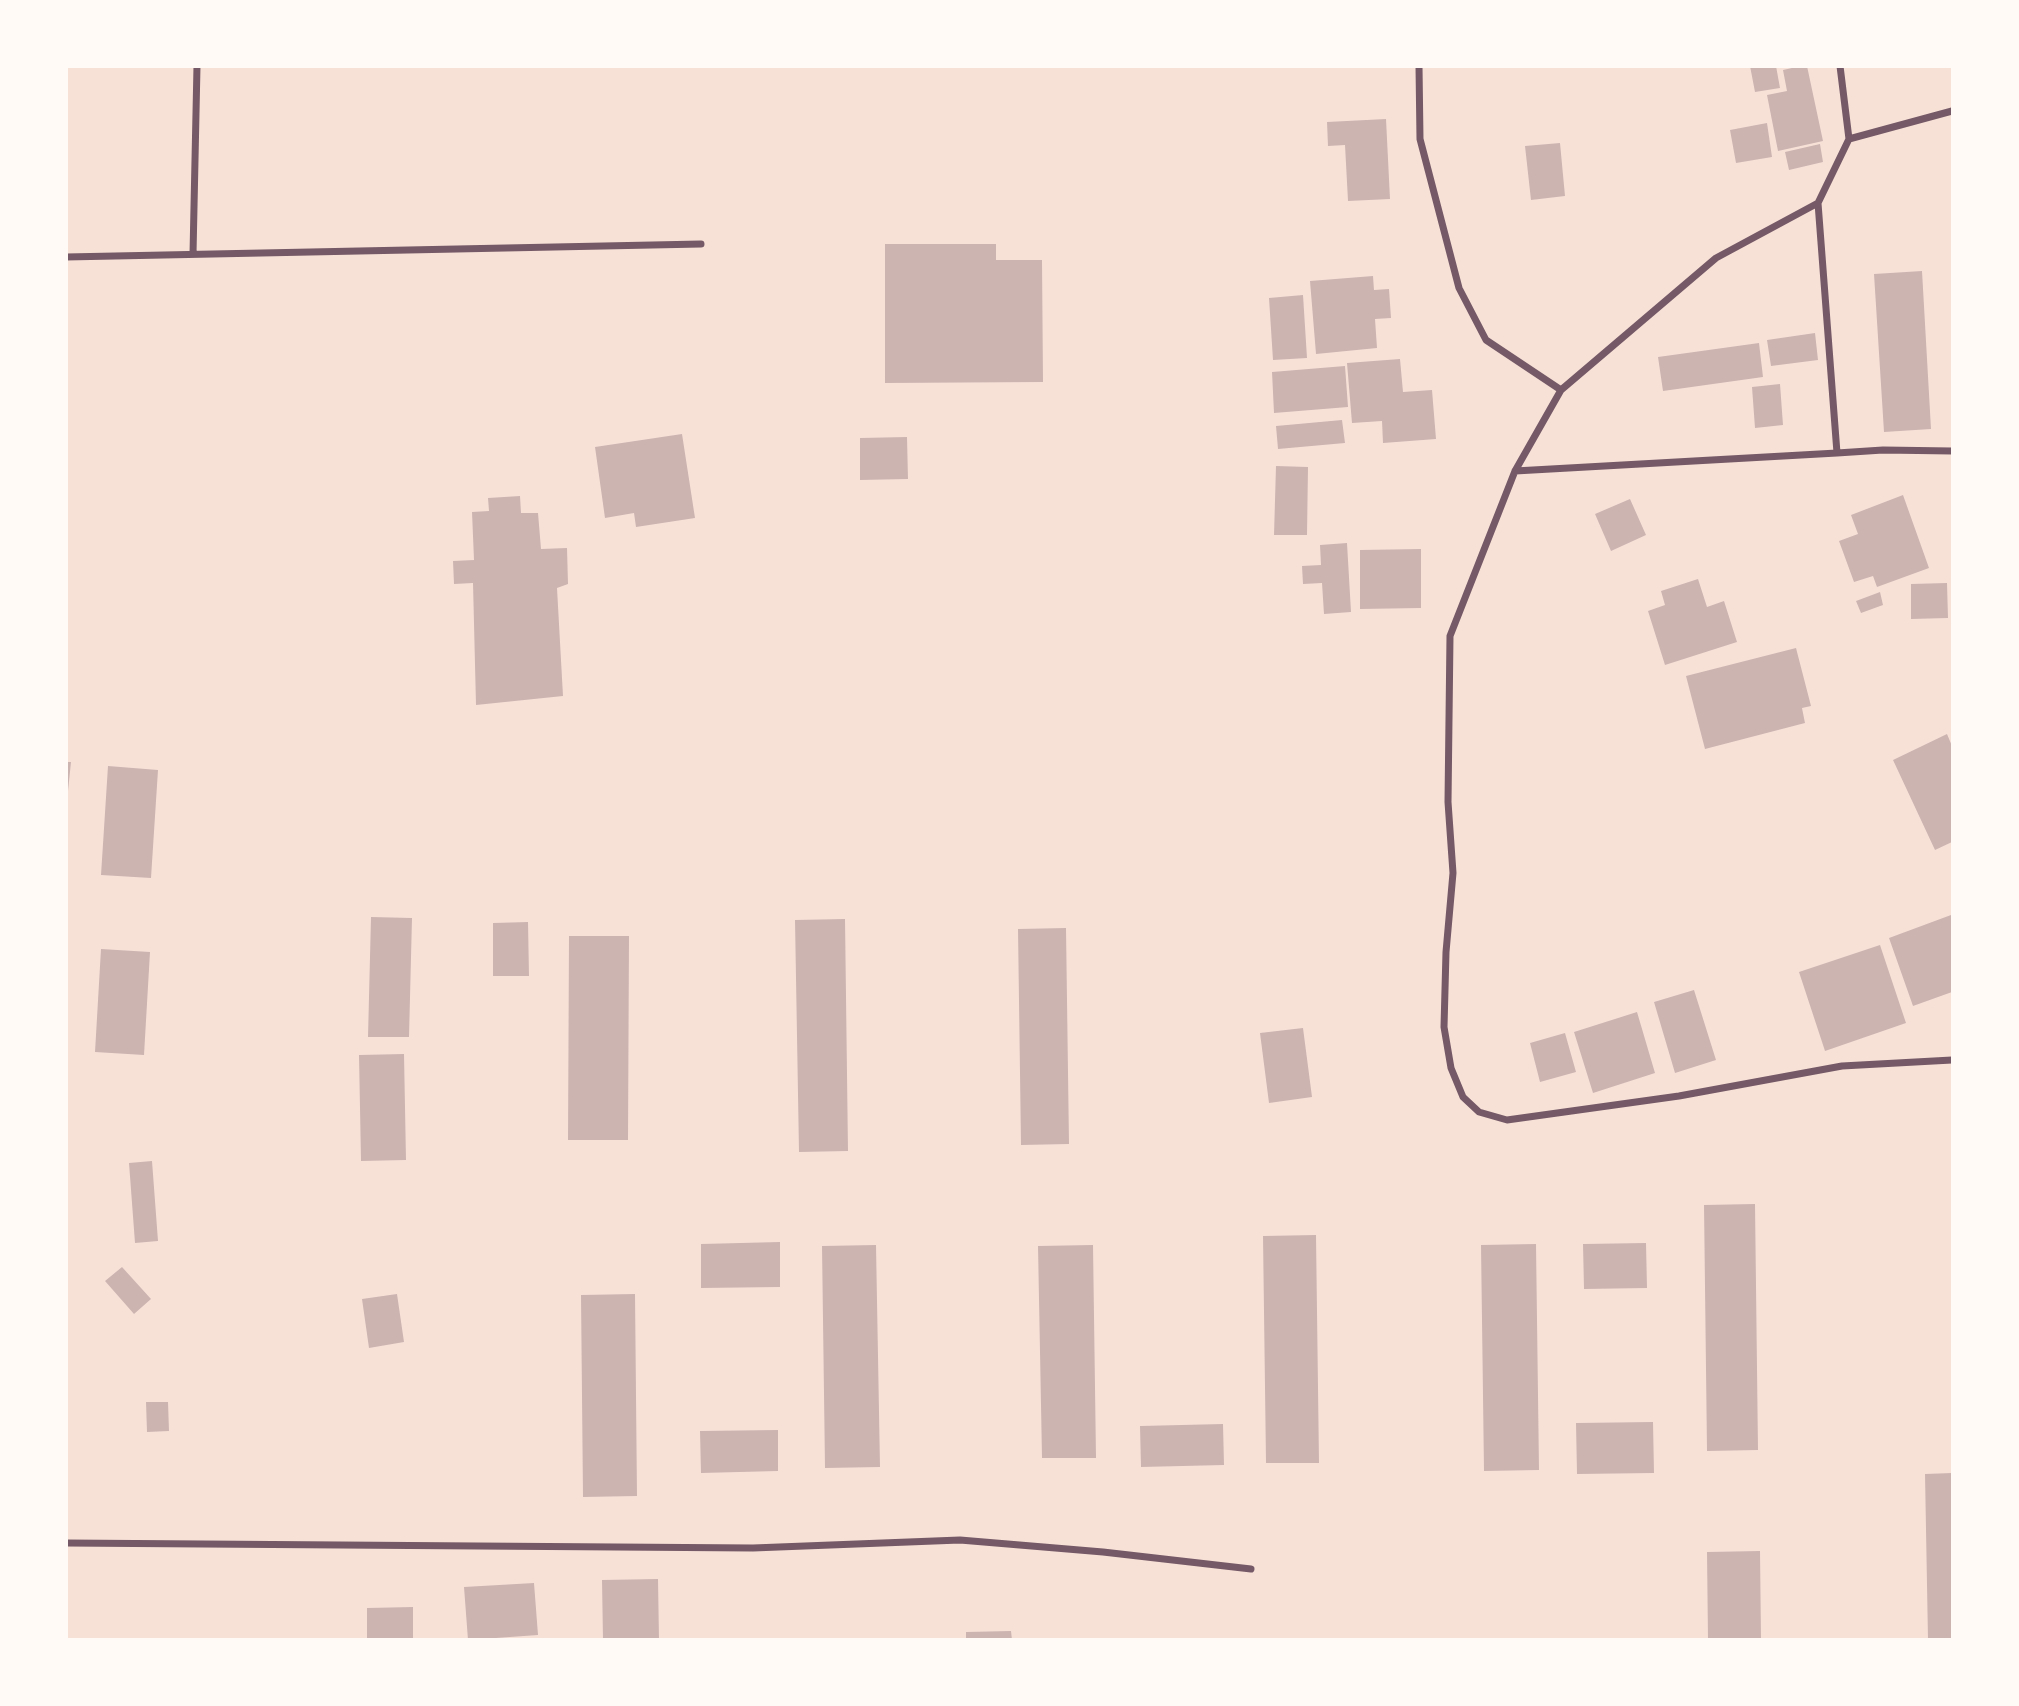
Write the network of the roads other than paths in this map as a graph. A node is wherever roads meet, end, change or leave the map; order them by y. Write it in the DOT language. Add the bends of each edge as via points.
graph roads {
  1 [pos="197,66"];
  2 [pos="1419,66"];
  3 [pos="1840,66"];
  4 [pos="1952,111"];
  5 [pos="1849,139"];
  6 [pos="1818,203"];
  7 [pos="701,244"];
  8 [pos="193,254"];
  9 [pos="66,257"];
  10 [pos="1561,390"];
  11 [pos="1952,451"];
  12 [pos="1837,453"];
  13 [pos="1515,471"];
  14 [pos="1952,1060"];
  15 [pos="66,1542"];
  16 [pos="1251,1569"];
  1 -- 8 [label="street"];
  2 -- 10 [label="street" via="1420,139 1459,288 1486,340"];
  3 -- 5 [label="street"];
  4 -- 5 [label="street"];
  5 -- 6 [label="street"];
  6 -- 10 [label="street" via="1716,258"];
  6 -- 12 [label="street"];
  7 -- 8 [label="street"];
  8 -- 9 [label="street"];
  10 -- 13 [label="street"];
  11 -- 12 [label="street"];
  12 -- 13 [label="street"];
  13 -- 14 [label="street" via="1450,636 1448,802 1453,873 1444,1027 1451,1068 1463,1097 1479,1112 1507,1120 1679,1096 1842,1066"];
  15 -- 16 [label="street" via="753,1548 960,1540"];
}
